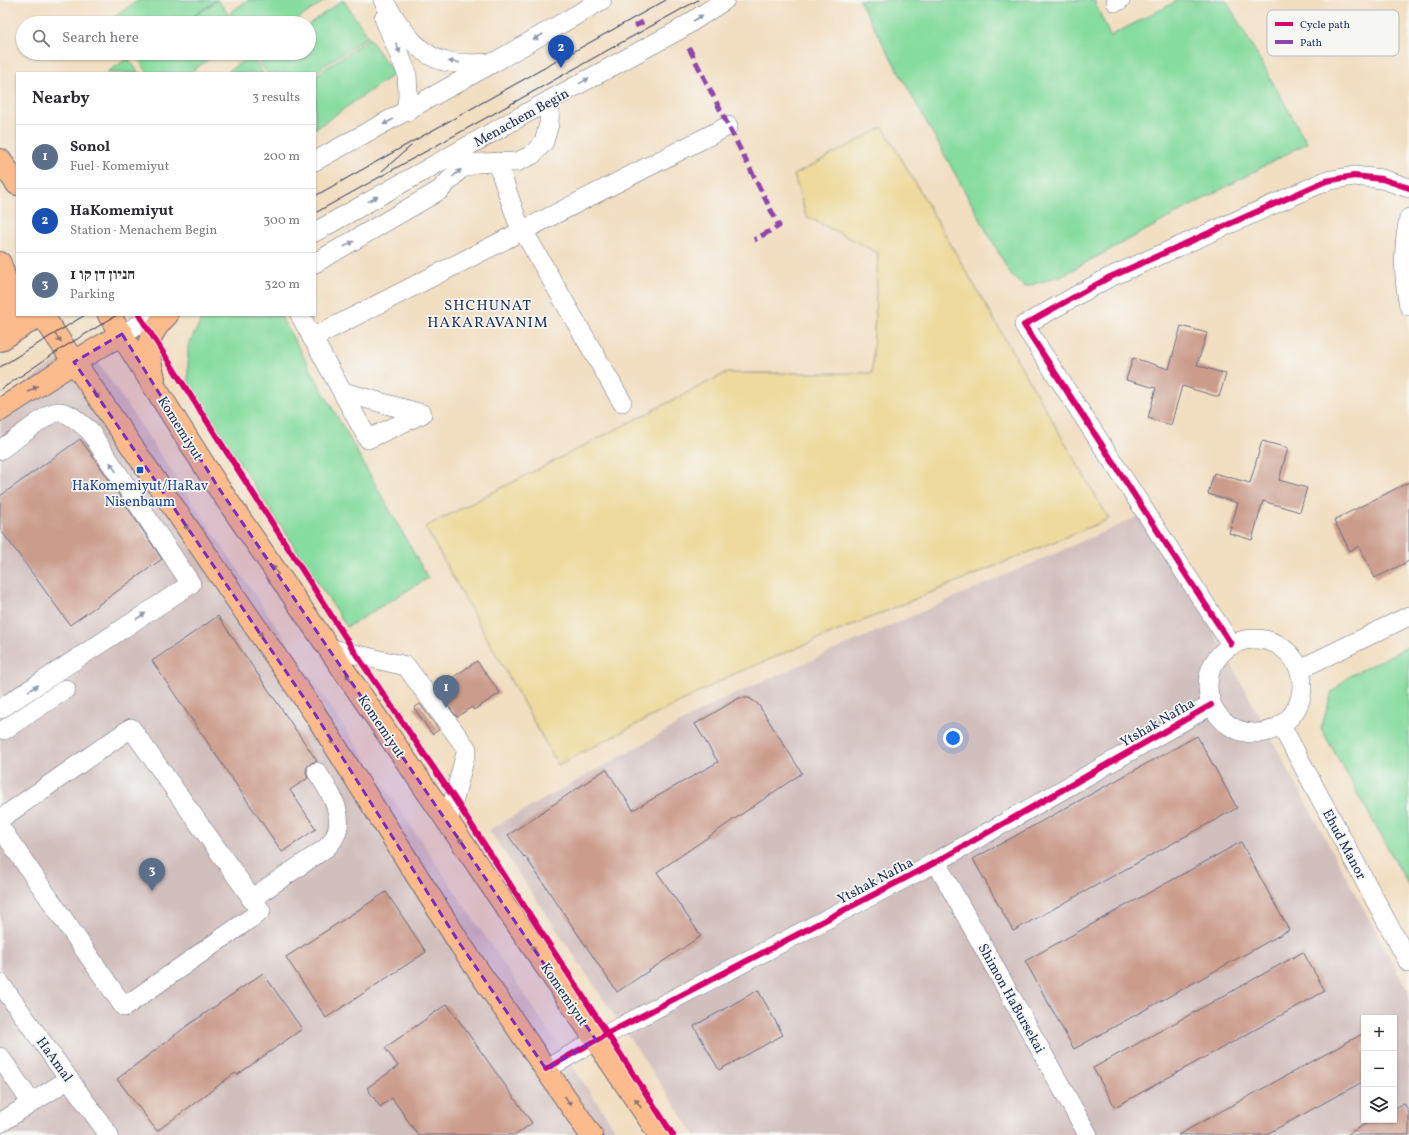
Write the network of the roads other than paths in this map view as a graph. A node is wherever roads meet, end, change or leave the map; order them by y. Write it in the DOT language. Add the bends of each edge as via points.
graph roads {
  1 [pos="376,0"];
  2 [pos="383,0"];
  3 [pos="602,0"];
  4 [pos="725,0"];
  5 [pos="493,63"];
  6 [pos="550,100"];
  7 [pos="406,112"];
  8 [pos="728,126"];
  9 [pos="0,160"];
  10 [pos="316,160"];
  11 [pos="497,162"];
  12 [pos="16,183"];
  13 [pos="1409,188"];
  14 [pos="1409,218"];
  15 [pos="316,231"];
  16 [pos="523,231"];
  17 [pos="0,255"];
  18 [pos="316,262"];
  19 [pos="0,263"];
  20 [pos="16,279"];
  21 [pos="1409,306"];
  22 [pos="39,316"];
  23 [pos="42,316"];
  24 [pos="110,316"];
  25 [pos="155,316"];
  26 [pos="166,316"];
  27 [pos="301,316"];
  28 [pos="0,328"];
  29 [pos="122,334"];
  30 [pos="312,338"];
  31 [pos="0,340"];
  32 [pos="74,362"];
  33 [pos="158,392"];
  34 [pos="343,392"];
  35 [pos="622,402"];
  36 [pos="0,410"];
  37 [pos="0,450"];
  38 [pos="1409,616"];
  39 [pos="1231,644"];
  40 [pos="328,648"];
  41 [pos="1300,669"];
  42 [pos="66,689"];
  43 [pos="1211,705"];
  44 [pos="0,709"];
  45 [pos="1281,725"];
  46 [pos="1,729"];
  47 [pos="317,772"];
  48 [pos="0,819"];
  49 [pos="448,822"];
  50 [pos="0,827"];
  51 [pos="936,862"];
  52 [pos="252,898"];
  53 [pos="1409,963"];
  54 [pos="0,983"];
  55 [pos="596,1040"];
  56 [pos="0,1057"];
  57 [pos="546,1069"];
  58 [pos="69,1079"];
  59 [pos="31,1102"];
  60 [pos="0,1122"];
  61 [pos="109,1135"];
  62 [pos="591,1135"];
  63 [pos="660,1135"];
  64 [pos="1088,1135"];
  1 -- 7 [label="street, one-way" via="407,73"];
  5 -- 2 [label="street, one-way" via="447,62 428,54 414,43"];
  3 -- 5 [label="street, one-way"];
  6 -- 4 [label="street, Menachem Begin, one-way" via="679,30"];
  5 -- 7 [label="street"];
  6 -- 11 [label="street" via="549,124 544,142 532,155 517,162"];
  15 -- 6 [label="street, Menachem Begin, one-way"];
  7 -- 10 [label="street, one-way"];
  8 -- 16 [label="street"];
  9 -- 12 [label="main road"];
  11 -- 16 [label="street"];
  18 -- 11 [label="street, one-way" via="440,190 460,170 476,163"];
  13 -- 39 [label="street" via="1382,179 1354,176 1326,181 1108,278 1024,325"];
  14 -- 21 [label="street" via="1405,239 1405,288"];
  16 -- 30 [label="street"];
  16 -- 35 [label="street"];
  17 -- 20 [label="main road"];
  19 -- 28 [label="main road" via="8,290 9,305"];
  22 -- 31 [label="main road"];
  23 -- 32 [label="main road, one-way"];
  24 -- 29 [label="main road, Komemiyut"];
  25 -- 29 [label="street"];
  26 -- 33 [label="main road" via="159,322 148,343 149,358"];
  27 -- 30 [label="street"];
  29 -- 32 [label="main road"];
  29 -- 33 [label="main road, Komemiyut"];
  30 -- 34 [label="street"];
  36 -- 32 [label="main road, one-way"];
  32 -- 57 [label="main road, one-way" via="314,714 460,944"];
  40 -- 33 [label="main road, Komemiyut, one-way" via="218,487"];
  44 -- 37 [label="street, one-way" via="191,584 89,430 79,422 60,412 50,414"];
  38 -- 41 [label="street"];
  39 -- 41 [label="street" via="1246,638 1263,638 1278,644 1291,655"];
  39 -- 43 [label="street" via="1218,654 1210,669 1207,685"];
  49 -- 40 [label="main road, Komemiyut, one-way"];
  40 -- 49 [label="street" via="406,666 467,749"];
  41 -- 45 [label="street" via="1302,688 1299,704 1290,718"];
  42 -- 46 [label="street"];
  43 -- 45 [label="street" via="1220,718 1233,728 1249,733 1266,732"];
  43 -- 51 [label="street, Ytshak Nafha"];
  45 -- 53 [label="street, Ehud Manor"];
  47 -- 52 [label="street" via="332,795 339,816 335,837 326,848"];
  48 -- 52 [label="street" via="131,728"];
  55 -- 49 [label="main road, Komemiyut, one-way"];
  50 -- 52 [label="street" via="124,1008 260,911"];
  51 -- 55 [label="street, Ytshak Nafha"];
  51 -- 64 [label="street, Shimon HaBursekai"];
  54 -- 58 [label="street, HaAmal"];
  55 -- 57 [label="street, Ytshak Nafha"];
  63 -- 55 [label="main road, Komemiyut, one-way"];
  56 -- 59 [label="street"];
  57 -- 62 [label="main road, one-way"];
  58 -- 59 [label="street"];
  58 -- 61 [label="street, HaAmal"];
  59 -- 60 [label="street"];
}
